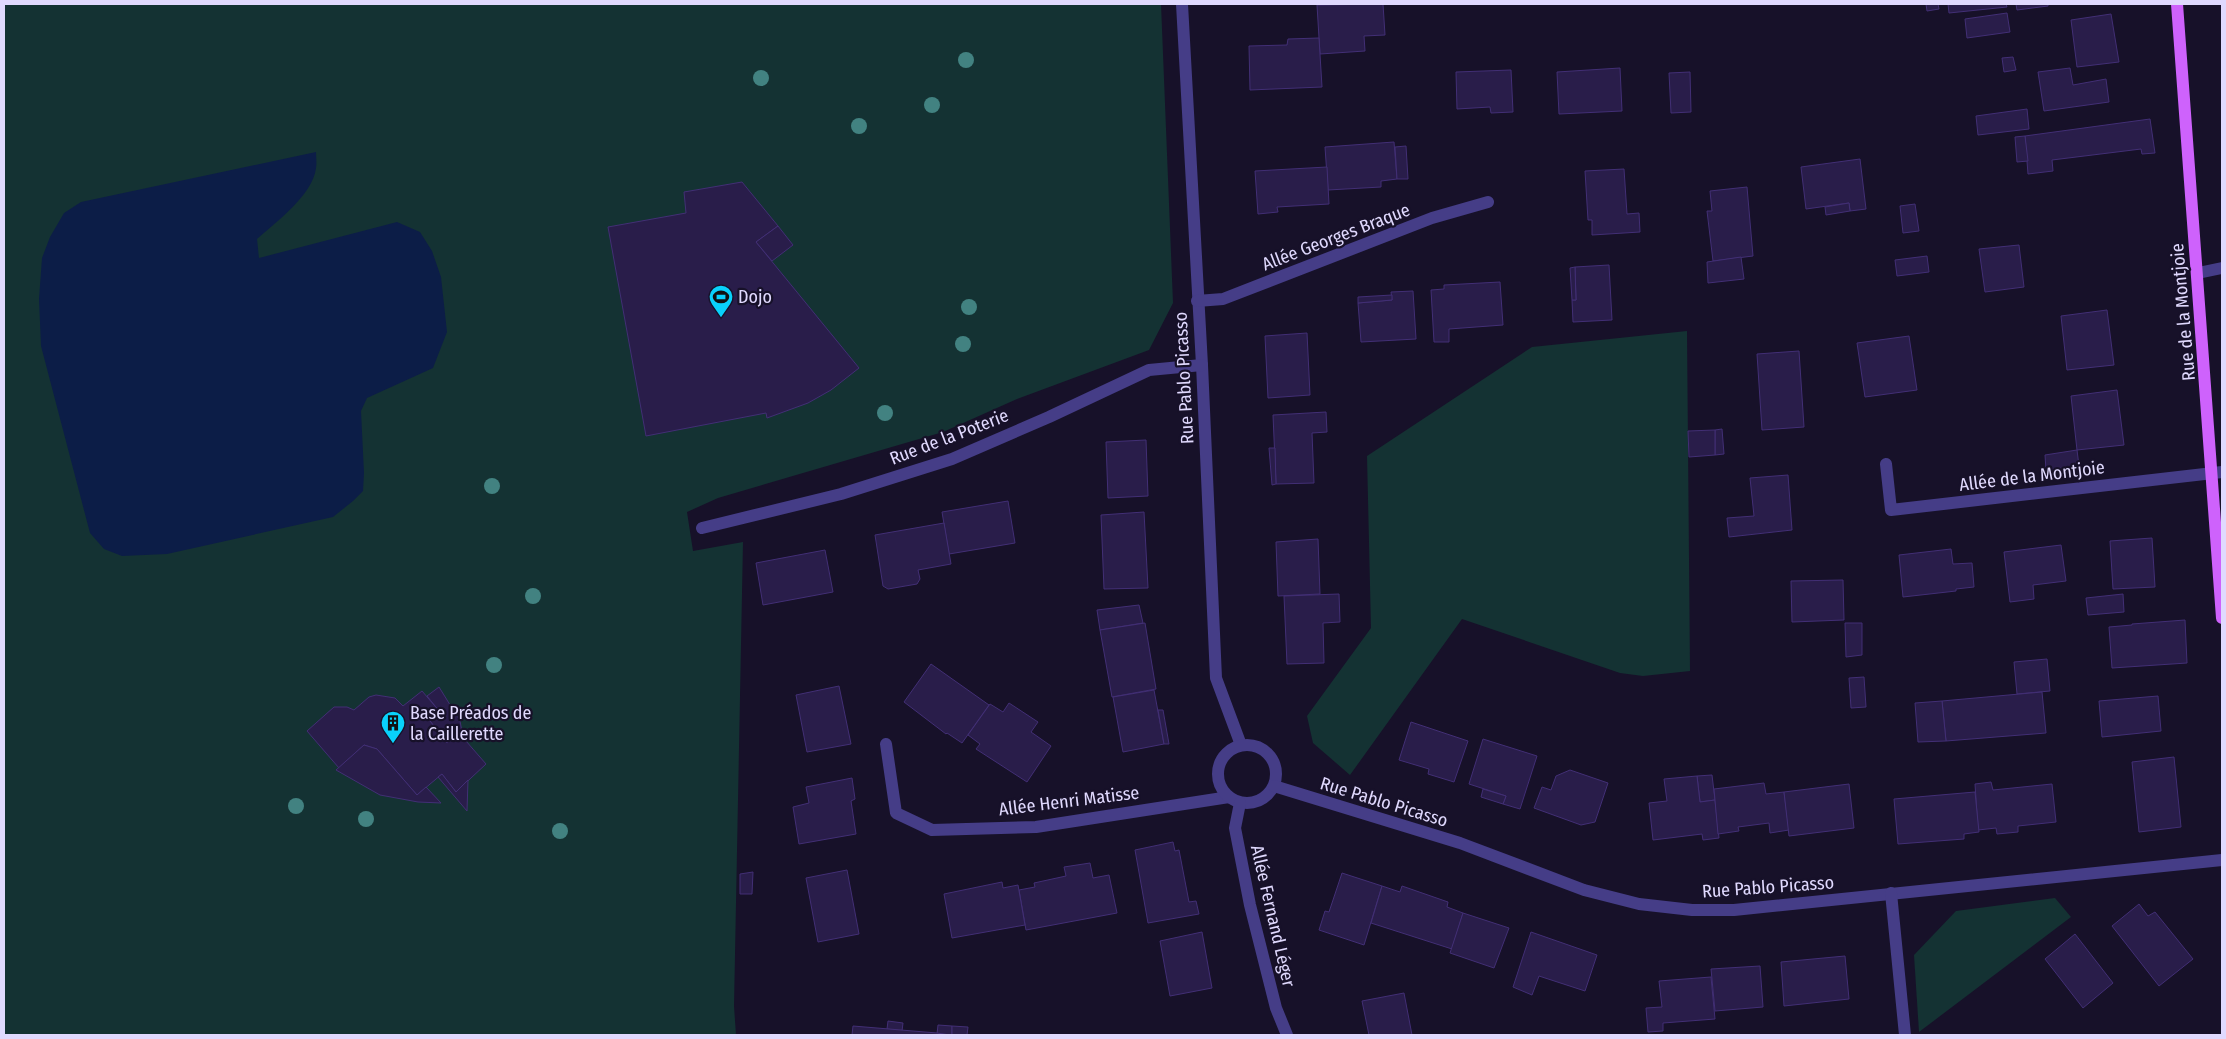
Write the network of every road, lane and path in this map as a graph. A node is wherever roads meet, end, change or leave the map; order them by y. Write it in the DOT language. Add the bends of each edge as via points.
graph roads {
  1 [pos="1182,4"];
  2 [pos="2177,4"];
  3 [pos="1488,202"];
  4 [pos="2222,268"];
  5 [pos="2198,273"];
  6 [pos="1197,301"];
  7 [pos="1202,365"];
  8 [pos="1886,464"];
  9 [pos="2218,473"];
  10 [pos="702,528"];
  11 [pos="2222,618"];
  12 [pos="886,744"];
  13 [pos="1241,745"];
  14 [pos="1274,786"];
  15 [pos="1234,800"];
  16 [pos="2222,860"];
  17 [pos="1891,894"];
  18 [pos="1287,1035"];
  19 [pos="1905,1035"];
  1 -- 6 [label="street, Rue Pablo Picasso"];
  2 -- 5 [label="main road, Rue de la Montjoie"];
  3 -- 6 [label="street, Allée Georges Braque" via="1432,218 1223,299"];
  4 -- 5 [label="street"];
  5 -- 9 [label="main road, Rue de la Montjoie"];
  6 -- 7 [label="street, Rue Pablo Picasso"];
  7 -- 10 [label="street, Rue de la Poterie" via="1148,370 952,459 840,494"];
  7 -- 13 [label="street, Rue Pablo Picasso" via="1216,678"];
  8 -- 9 [label="street, Allée de la Montjoie" via="1891,510"];
  9 -- 11 [label="main road, Rue de la Montjoie"];
  12 -- 15 [label="street, Allée Henri Matisse" via="896,813 932,830 1036,827"];
  13 -- 14 [label="street" via="1260,748 1274,761 1277,776"];
  13 -- 15 [label="street" via="1226,753 1219,764 1217,776 1222,789"];
  14 -- 15 [label="street" via="1261,800 1249,804"];
  14 -- 17 [label="street, Rue Pablo Picasso" via="1460,843 1584,890 1639,904 1692,910 1734,910"];
  15 -- 18 [label="street, Allée Fernand Léger" via="1235,828 1250,905 1276,1008"];
  16 -- 17 [label="street, Rue Pablo Picasso"];
  17 -- 19 [label="street"];
}
